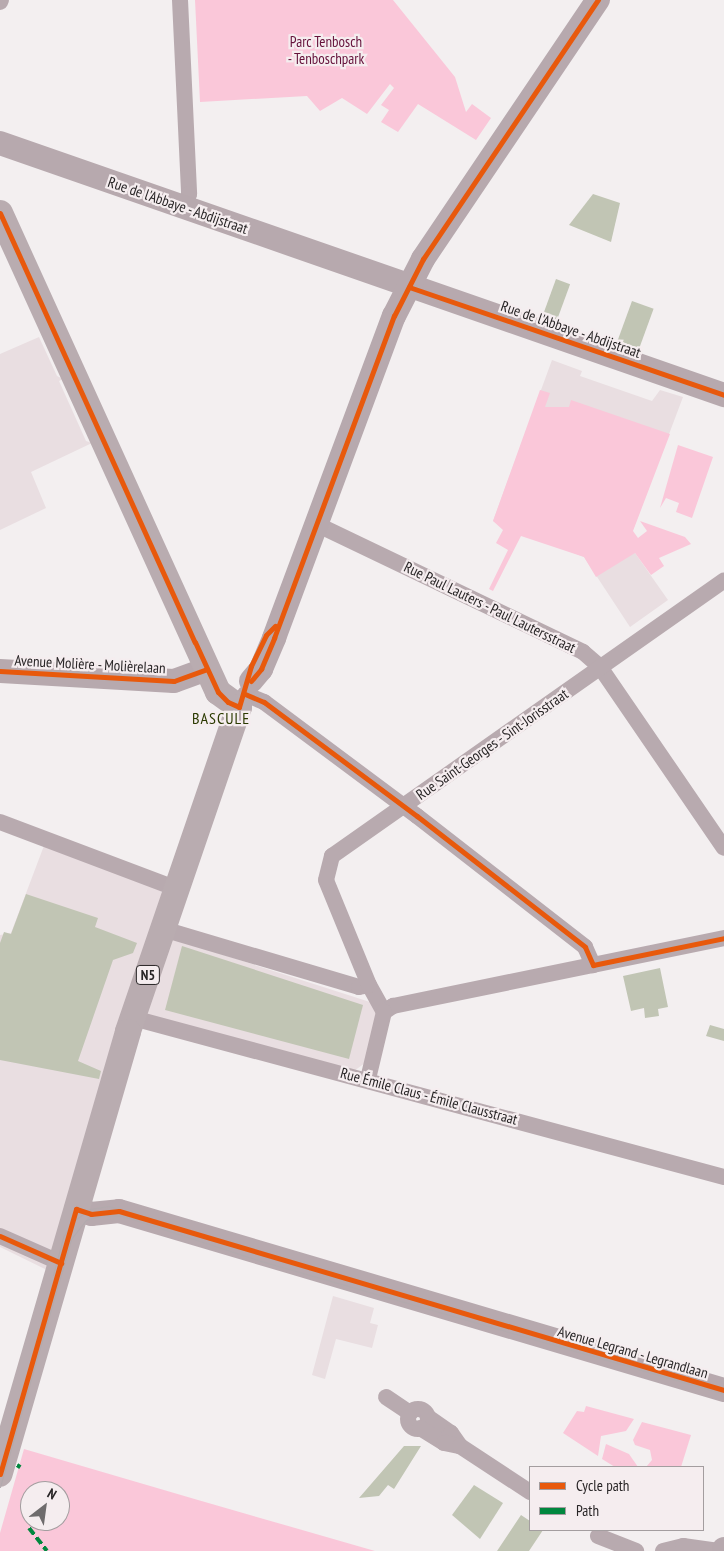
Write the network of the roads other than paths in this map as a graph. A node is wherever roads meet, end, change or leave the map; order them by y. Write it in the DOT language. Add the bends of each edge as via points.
graph roads {
  1 [pos="180,0"];
  2 [pos="598,0"];
  3 [pos="0,143"];
  4 [pos="185,206"];
  5 [pos="0,213"];
  6 [pos="409,287"];
  7 [pos="724,395"];
  8 [pos="314,523"];
  9 [pos="724,580"];
  10 [pos="600,667"];
  11 [pos="208,669"];
  12 [pos="0,670"];
  13 [pos="245,694"];
  14 [pos="404,806"];
  15 [pos="0,822"];
  16 [pos="724,848"];
  17 [pos="177,888"];
  18 [pos="163,929"];
  19 [pos="724,938"];
  20 [pos="594,965"];
  21 [pos="369,985"];
  22 [pos="384,1012"];
  23 [pos="133,1018"];
  24 [pos="368,1079"];
  25 [pos="724,1177"];
  26 [pos="76,1209"];
  27 [pos="0,1236"];
  28 [pos="61,1263"];
  29 [pos="724,1390"];
  30 [pos="386,1396"];
  31 [pos="0,1474"];
  32 [pos="529,1491"];
  33 [pos="593,1533"];
  34 [pos="615,1551"];
  35 [pos="636,1551"];
  36 [pos="664,1551"];
  37 [pos="718,1551"];
  1 -- 4 [label="street" via="189,194"];
  2 -- 6 [label="main road" via="506,133"];
  3 -- 4 [label="main road, Rue de l'Abbaye - Abdijstraat"];
  4 -- 6 [label="main road, Rue de l'Abbaye - Abdijstraat"];
  5 -- 11 [label="main road"];
  6 -- 7 [label="main road, Rue de l'Abbaye - Abdijstraat"];
  6 -- 8 [label="main road"];
  8 -- 10 [label="street, Rue Paul Lauters - Paul Lautersstraat" via="583,652"];
  8 -- 13 [label="main road" via="277,625 266,635 252,666"];
  9 -- 10 [label="street, Rue Saint-Georges - Sint-Jorisstraat"];
  10 -- 14 [label="street, Rue Saint-Georges - Sint-Jorisstraat"];
  10 -- 16 [label="street, Rue Paul Lauters - Paul Lautersstraat"];
  11 -- 12 [label="main road, Avenue Molière - Molièrelaan" via="174,681"];
  11 -- 13 [label="main road" via="218,692"];
  13 -- 14 [label="street" via="264,702"];
  13 -- 17 [label="main road, N5"];
  14 -- 20 [label="street" via="584,947"];
  14 -- 21 [label="street, Rue Saint-Georges - Sint-Jorisstraat" via="332,856 325,871"];
  15 -- 17 [label="street"];
  17 -- 18 [label="main road, N5"];
  18 -- 21 [label="street" via="359,987"];
  18 -- 23 [label="main road, N5"];
  19 -- 20 [label="street"];
  20 -- 22 [label="street" via="393,1006"];
  21 -- 22 [label="street, Rue Saint-Georges - Sint-Jorisstraat"];
  22 -- 24 [label="street"];
  23 -- 24 [label="street, Rue Émile Claus - Émile Clausstraat"];
  23 -- 26 [label="main road, N5"];
  24 -- 25 [label="street, Rue Émile Claus - Émile Clausstraat"];
  26 -- 28 [label="main road, N5"];
  26 -- 29 [label="main road, Avenue Legrand - Legrandlaan" via="91,1214 119,1211"];
  27 -- 28 [label="street"];
  28 -- 31 [label="main road, N5"];
  30 -- 32 [label="street" via="410,1413 410,1424 424,1423 444,1443 460,1446"];
  33 -- 34 [label="street"];
  33 -- 35 [label="street"];
  36 -- 37 [label="street" via="683,1546"];
}
